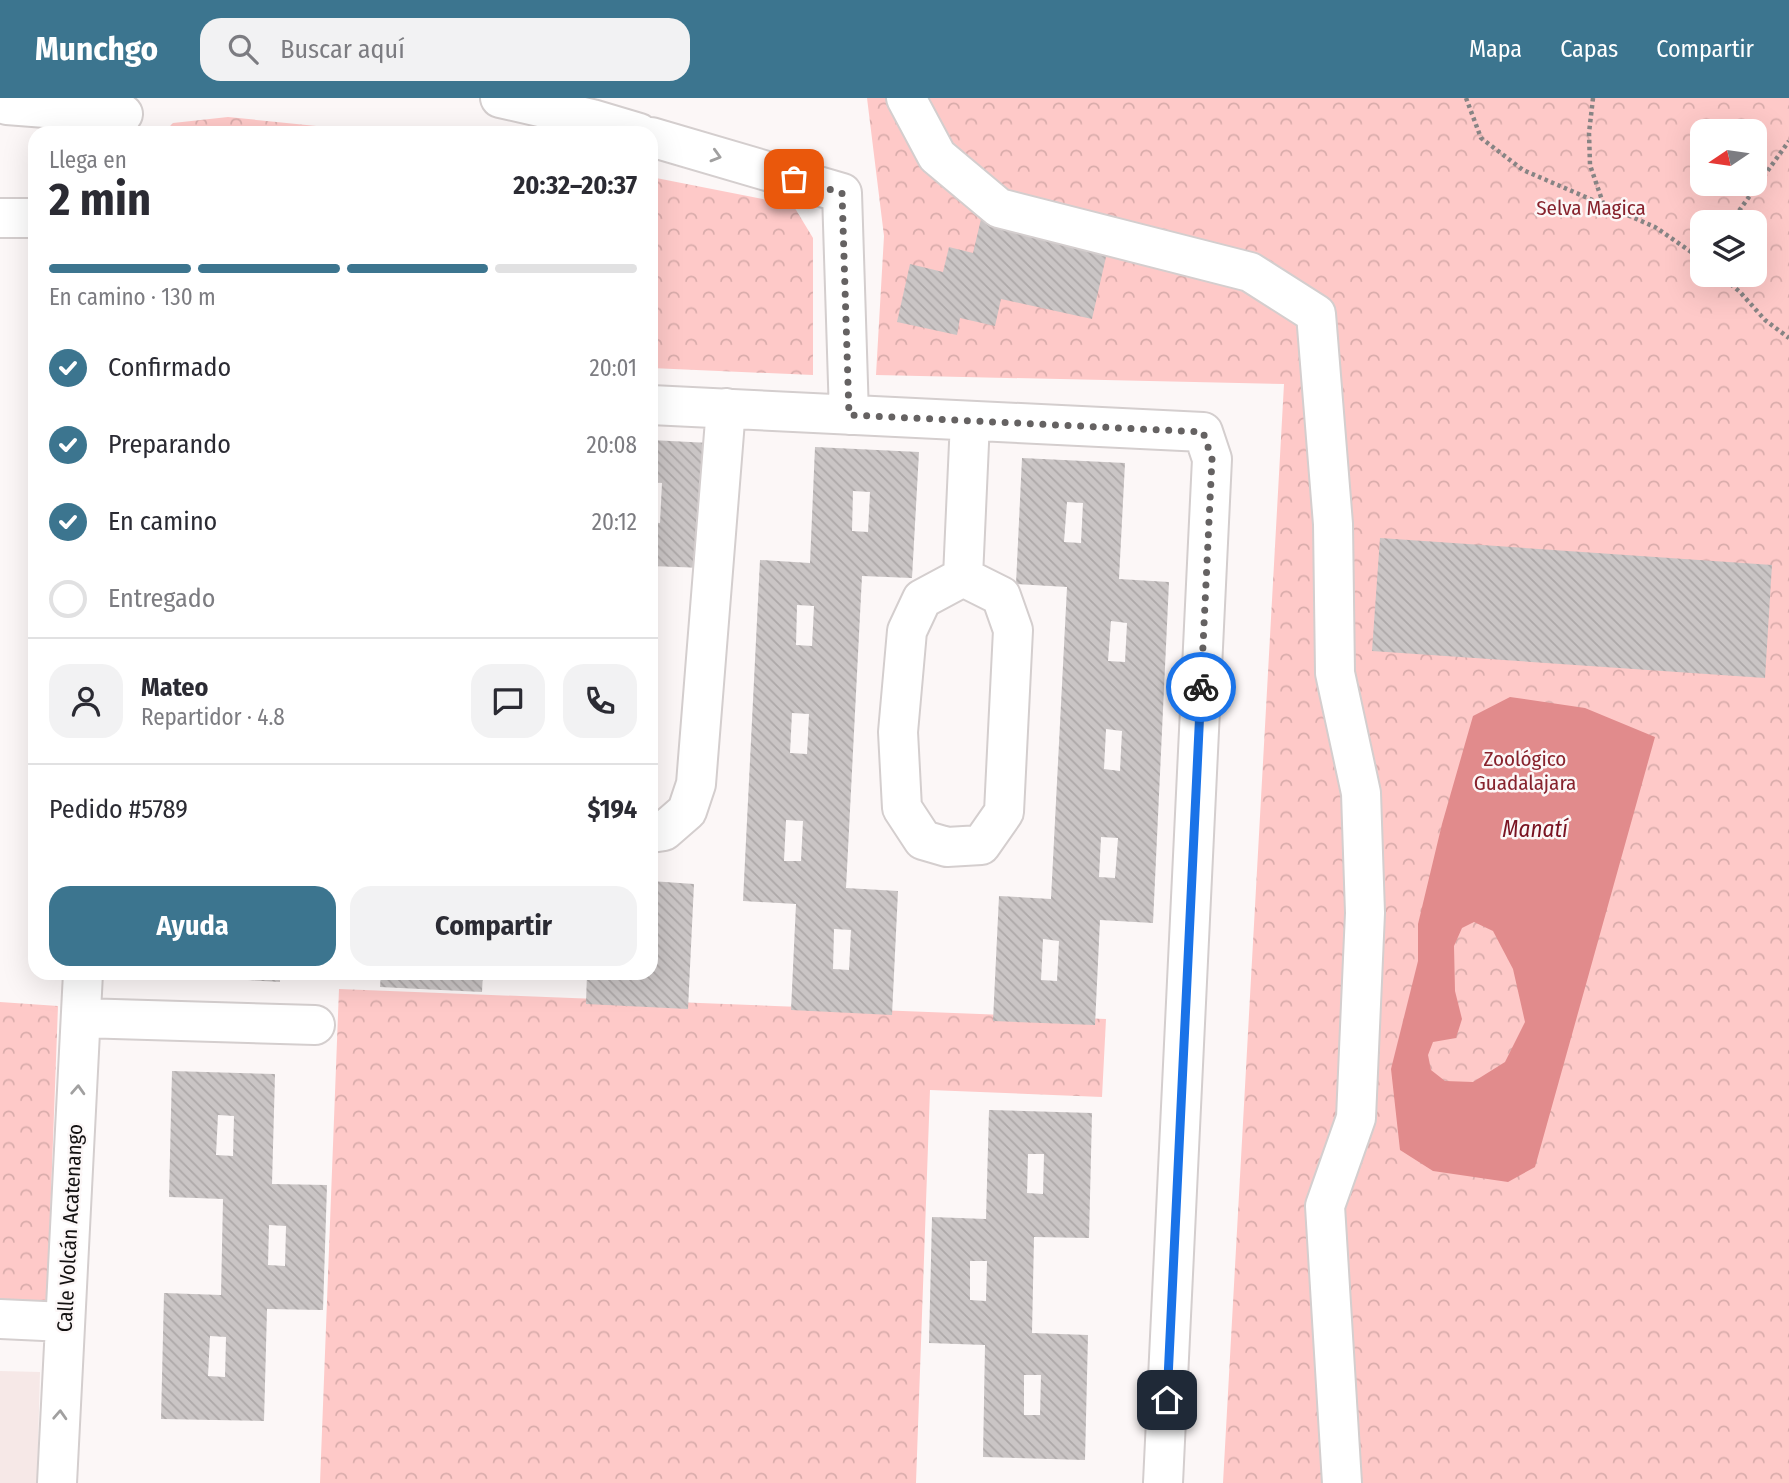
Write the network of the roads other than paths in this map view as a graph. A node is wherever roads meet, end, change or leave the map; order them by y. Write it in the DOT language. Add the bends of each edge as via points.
graph roads {
  1 [pos="500,98"];
  2 [pos="906,98"];
  3 [pos="0,100"];
  4 [pos="589,109"];
  5 [pos="132,111"];
  6 [pos="624,126"];
  7 [pos="658,139"];
  8 [pos="0,218"];
  9 [pos="28,218"];
  10 [pos="658,405"];
  11 [pos="726,408"];
  12 [pos="849,415"];
  13 [pos="970,421"];
  14 [pos="963,577"];
  15 [pos="658,832"];
  16 [pos="83,980"];
  17 [pos="81,1018"];
  18 [pos="315,1025"];
  19 [pos="0,1319"];
  20 [pos="65,1322"];
  21 [pos="57,1483"];
  22 [pos="1163,1483"];
  23 [pos="1342,1483"];
  1 -- 4 [label="street"];
  2 -- 23 [label="street" via="937,156 999,208 1250,272 1316,314 1333,524 1335,673 1362,793 1365,913 1356,1118 1325,1206"];
  3 -- 5 [label="street" via="7,105"];
  4 -- 6 [label="street"];
  7 -- 12 [label="street, one-way" via="842,193"];
  8 -- 9 [label="street"];
  10 -- 11 [label="street"];
  11 -- 12 [label="street"];
  11 -- 15 [label="street" via="696,784 687,811"];
  12 -- 13 [label="street"];
  13 -- 14 [label="street"];
  13 -- 22 [label="street" via="1203,432 1212,459"];
  14 -- 14 [label="street" via="922,599 907,631 898,732 902,808 923,840 947,847 981,845 1004,812 1013,631 1001,596"];
  16 -- 17 [label="street, Calle Volcán Acatenango"];
  17 -- 18 [label="street"];
  20 -- 17 [label="street, Calle Volcán Acatenango, one-way"];
  19 -- 20 [label="street"];
  21 -- 20 [label="street, Calle Volcán Acatenango, one-way"];
}
